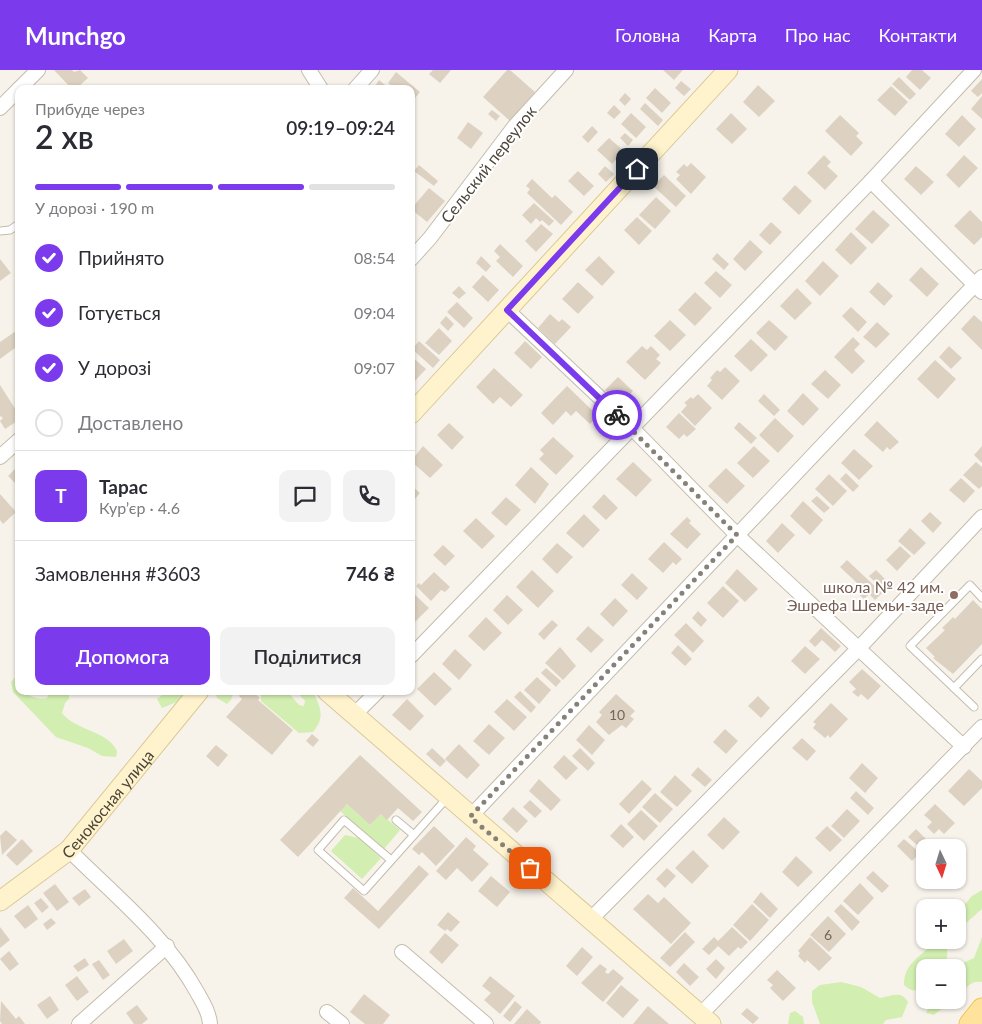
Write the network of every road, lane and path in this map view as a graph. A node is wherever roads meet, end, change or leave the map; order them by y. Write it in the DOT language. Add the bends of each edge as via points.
graph roads {
  1 [pos="38,70"];
  2 [pos="309,70"];
  3 [pos="372,70"];
  4 [pos="566,70"];
  5 [pos="728,70"];
  6 [pos="974,70"];
  7 [pos="23,85"];
  8 [pos="318,85"];
  9 [pos="359,85"];
  10 [pos="15,93"];
  11 [pos="0,108"];
  12 [pos="871,181"];
  13 [pos="15,227"];
  14 [pos="0,231"];
  15 [pos="415,255"];
  16 [pos="980,284"];
  17 [pos="507,310"];
  18 [pos="415,410"];
  19 [pos="630,427"];
  20 [pos="15,444"];
  21 [pos="0,457"];
  22 [pos="980,525"];
  23 [pos="737,535"];
  24 [pos="982,598"];
  25 [pos="859,648"];
  26 [pos="415,652"];
  27 [pos="981,661"];
  28 [pos="954,688"];
  29 [pos="196,695"];
  30 [pos="332,695"];
  31 [pos="374,695"];
  32 [pos="974,707"];
  33 [pos="354,715"];
  34 [pos="982,727"];
  35 [pos="964,747"];
  36 [pos="448,797"];
  37 [pos="470,817"];
  38 [pos="396,820"];
  39 [pos="414,835"];
  40 [pos="69,850"];
  41 [pos="391,860"];
  42 [pos="0,900"];
  43 [pos="590,920"];
  44 [pos="167,946"];
  45 [pos="402,952"];
  46 [pos="982,1009"];
  47 [pos="327,1012"];
  48 [pos="705,1019"];
  49 [pos="79,1024"];
  50 [pos="210,1024"];
  51 [pos="342,1024"];
  52 [pos="486,1024"];
  53 [pos="970,1024"];
  1 -- 7 [label="street"];
  2 -- 8 [label="street"];
  3 -- 9 [label="street"];
  4 -- 15 [label="street, Сельский переулок" via="504,140"];
  5 -- 17 [label="main road"];
  6 -- 12 [label="street"];
  10 -- 11 [label="street"];
  12 -- 16 [label="street"];
  12 -- 19 [label="street"];
  13 -- 14 [label="lane"];
  16 -- 23 [label="street"];
  17 -- 18 [label="main road"];
  17 -- 19 [label="street"];
  19 -- 23 [label="street"];
  19 -- 26 [label="street"];
  20 -- 21 [label="street"];
  22 -- 25 [label="street"];
  23 -- 25 [label="street"];
  23 -- 37 [label="street"];
  24 -- 28 [label="lane" via="970,585 910,646"];
  25 -- 35 [label="street"];
  25 -- 43 [label="street"];
  27 -- 28 [label="lane"];
  28 -- 32 [label="lane"];
  29 -- 40 [label="main road, Сенокосная улица"];
  30 -- 33 [label="main road"];
  31 -- 33 [label="street"];
  33 -- 36 [label="main road"];
  34 -- 35 [label="street"];
  35 -- 48 [label="street"];
  36 -- 37 [label="main road"];
  36 -- 39 [label="lane"];
  37 -- 43 [label="main road"];
  38 -- 39 [label="lane"];
  39 -- 41 [label="lane"];
  40 -- 42 [label="main road, Сенокосная улица"];
  40 -- 44 [label="street"];
  41 -- 41 [label="lane" via="344,820 318,850 364,891"];
  43 -- 48 [label="main road"];
  44 -- 49 [label="street"];
  44 -- 50 [label="street" via="192,982 209,1014"];
  45 -- 52 [label="street"];
  46 -- 53 [label="main road"];
  47 -- 51 [label="street"];
}
